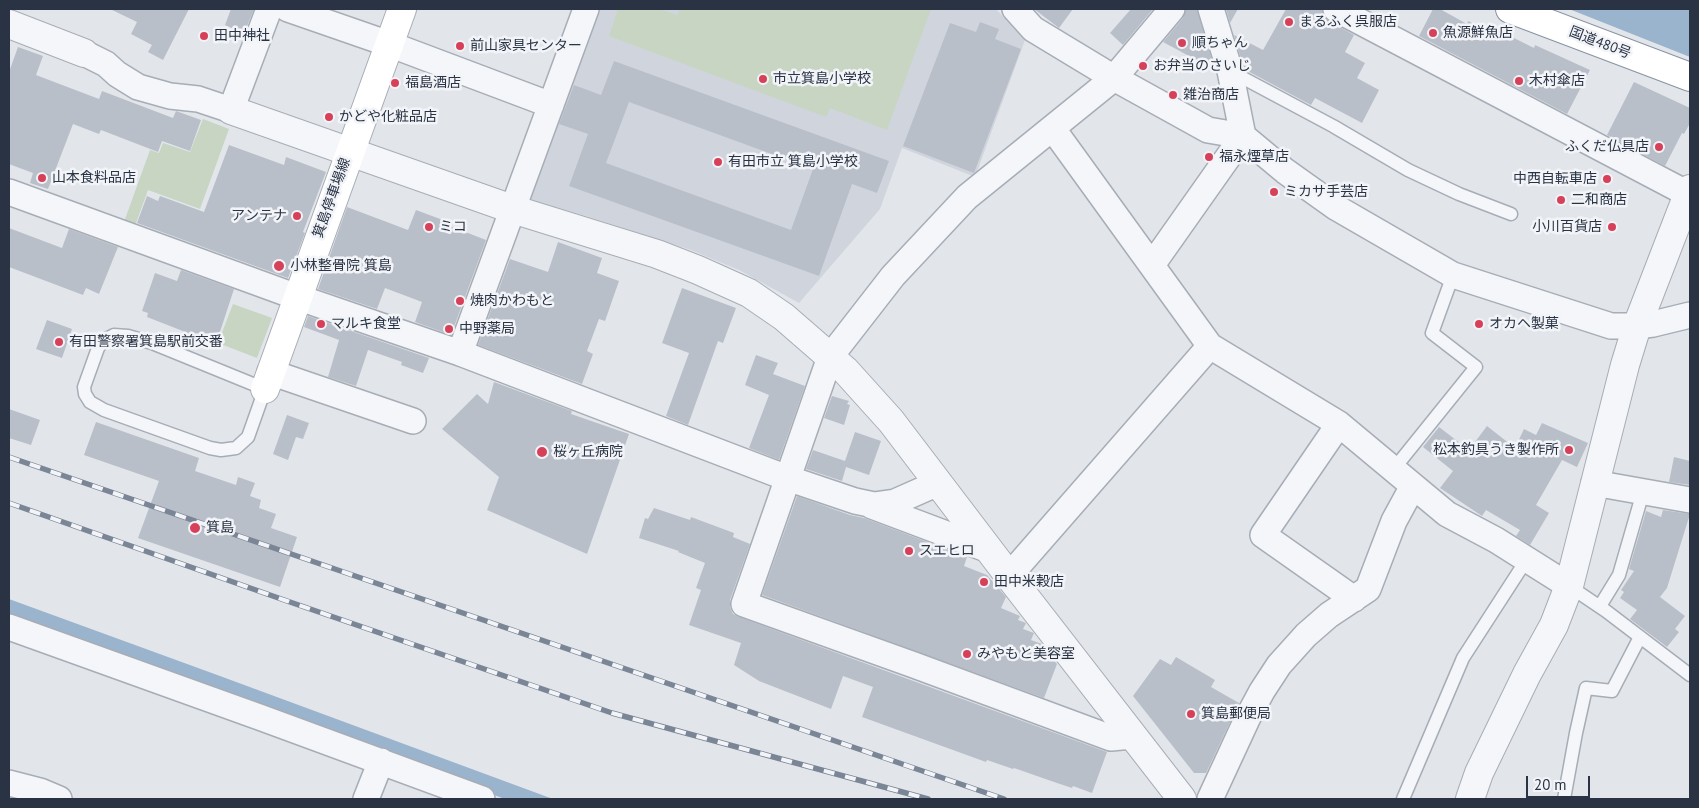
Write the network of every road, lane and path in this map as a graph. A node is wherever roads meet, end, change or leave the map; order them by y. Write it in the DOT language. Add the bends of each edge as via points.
graph roads {
  1 [pos="270,9"];
  2 [pos="288,9"];
  3 [pos="402,9"];
  4 [pos="586,9"];
  5 [pos="1015,9"];
  6 [pos="1172,9"];
  7 [pos="1211,9"];
  8 [pos="1336,9"];
  9 [pos="1510,9"];
  10 [pos="9,24"];
  11 [pos="389,44"];
  12 [pos="84,54"];
  13 [pos="1230,71"];
  14 [pos="1690,77"];
  15 [pos="1114,78"];
  16 [pos="551,106"];
  17 [pos="231,110"];
  18 [pos="1053,128"];
  19 [pos="1242,136"];
  20 [pos="349,152"];
  21 [pos="9,192"];
  22 [pos="1690,193"];
  23 [pos="512,209"];
  24 [pos="1511,214"];
  25 [pos="1152,265"];
  26 [pos="1453,275"];
  27 [pos="297,297"];
  28 [pos="1690,315"];
  29 [pos="1637,326"];
  30 [pos="1210,346"];
  31 [pos="460,353"];
  32 [pos="830,357"];
  33 [pos="268,381"];
  34 [pos="413,421"];
  35 [pos="1339,424"];
  36 [pos="1393,470"];
  37 [pos="787,478"];
  38 [pos="938,483"];
  39 [pos="1594,483"];
  40 [pos="1413,486"];
  41 [pos="1643,492"];
  42 [pos="1690,500"];
  43 [pos="865,504"];
  44 [pos="989,550"];
  45 [pos="1527,559"];
  46 [pos="1009,576"];
  47 [pos="1569,586"];
  48 [pos="1354,599"];
  49 [pos="1600,606"];
  50 [pos="9,627"];
  51 [pos="1640,637"];
  52 [pos="1690,675"];
  53 [pos="1132,736"];
  54 [pos="381,761"];
  55 [pos="9,783"];
  56 [pos="59,799"];
  57 [pos="366,799"];
  58 [pos="482,799"];
  59 [pos="1182,799"];
  60 [pos="1210,799"];
  61 [pos="1403,799"];
  62 [pos="1470,799"];
  63 [pos="1564,799"];
  1 -- 17 [label="street"];
  2 -- 11 [label="street"];
  3 -- 11 [label="main road, 箕島停車場線"];
  4 -- 16 [label="street"];
  5 -- 15 [label="street" via="1033,29"];
  6 -- 15 [label="street"];
  7 -- 13 [label="street"];
  8 -- 22 [label="street"];
  9 -- 14 [label="main road, 国道480号"];
  10 -- 12 [label="street"];
  11 -- 16 [label="street"];
  11 -- 20 [label="main road, 箕島停車場線"];
  12 -- 17 [label="street" via="106,64 138,87 170,96 198,99"];
  13 -- 19 [label="street"];
  13 -- 24 [label="lane" via="1408,170"];
  15 -- 18 [label="street"];
  15 -- 19 [label="street" via="1208,130"];
  16 -- 23 [label="street"];
  17 -- 20 [label="street"];
  18 -- 25 [label="street"];
  18 -- 32 [label="street" via="967,197 893,276"];
  19 -- 25 [label="street"];
  19 -- 26 [label="street" via="1337,208"];
  20 -- 23 [label="street"];
  20 -- 27 [label="main road, 箕島停車場線"];
  21 -- 27 [label="street"];
  22 -- 29 [label="street"];
  23 -- 31 [label="street"];
  23 -- 32 [label="street" via="657,254 725,281 778,313"];
  25 -- 30 [label="street"];
  26 -- 29 [label="street" via="1611,326"];
  26 -- 36 [label="lane" via="1432,333 1476,367"];
  27 -- 31 [label="street"];
  27 -- 33 [label="main road, 箕島停車場線"];
  28 -- 29 [label="street"];
  29 -- 39 [label="street"];
  30 -- 35 [label="street"];
  30 -- 46 [label="street"];
  31 -- 37 [label="street"];
  32 -- 37 [label="street"];
  32 -- 38 [label="street" via="891,421"];
  33 -- 33 [label="lane" via="248,437 236,448 221,450 104,410 90,402 84,387 98,348 114,335 152,343"];
  33 -- 34 [label="street"];
  35 -- 36 [label="street"];
  35 -- 48 [label="street" via="1263,536"];
  36 -- 40 [label="street"];
  37 -- 43 [label="street"];
  37 -- 53 [label="street" via="744,604 1111,738"];
  38 -- 43 [label="street" via="895,502"];
  38 -- 44 [label="street"];
  39 -- 41 [label="street"];
  39 -- 47 [label="street"];
  40 -- 45 [label="street" via="1447,514"];
  40 -- 48 [label="street" via="1394,521 1368,588"];
  41 -- 42 [label="street"];
  41 -- 49 [label="lane" via="1619,575"];
  43 -- 44 [label="street"];
  44 -- 46 [label="street"];
  45 -- 47 [label="street"];
  45 -- 61 [label="lane" via="1463,658"];
  46 -- 53 [label="street"];
  47 -- 49 [label="lane"];
  47 -- 62 [label="street" via="1554,625 1527,674"];
  48 -- 60 [label="street" via="1306,635 1279,666 1248,717"];
  49 -- 51 [label="lane"];
  50 -- 54 [label="street"];
  51 -- 52 [label="lane"];
  51 -- 63 [label="lane" via="1612,691 1586,688"];
  53 -- 59 [label="street"];
  54 -- 57 [label="street"];
  54 -- 58 [label="street"];
  55 -- 56 [label="street"];
}
